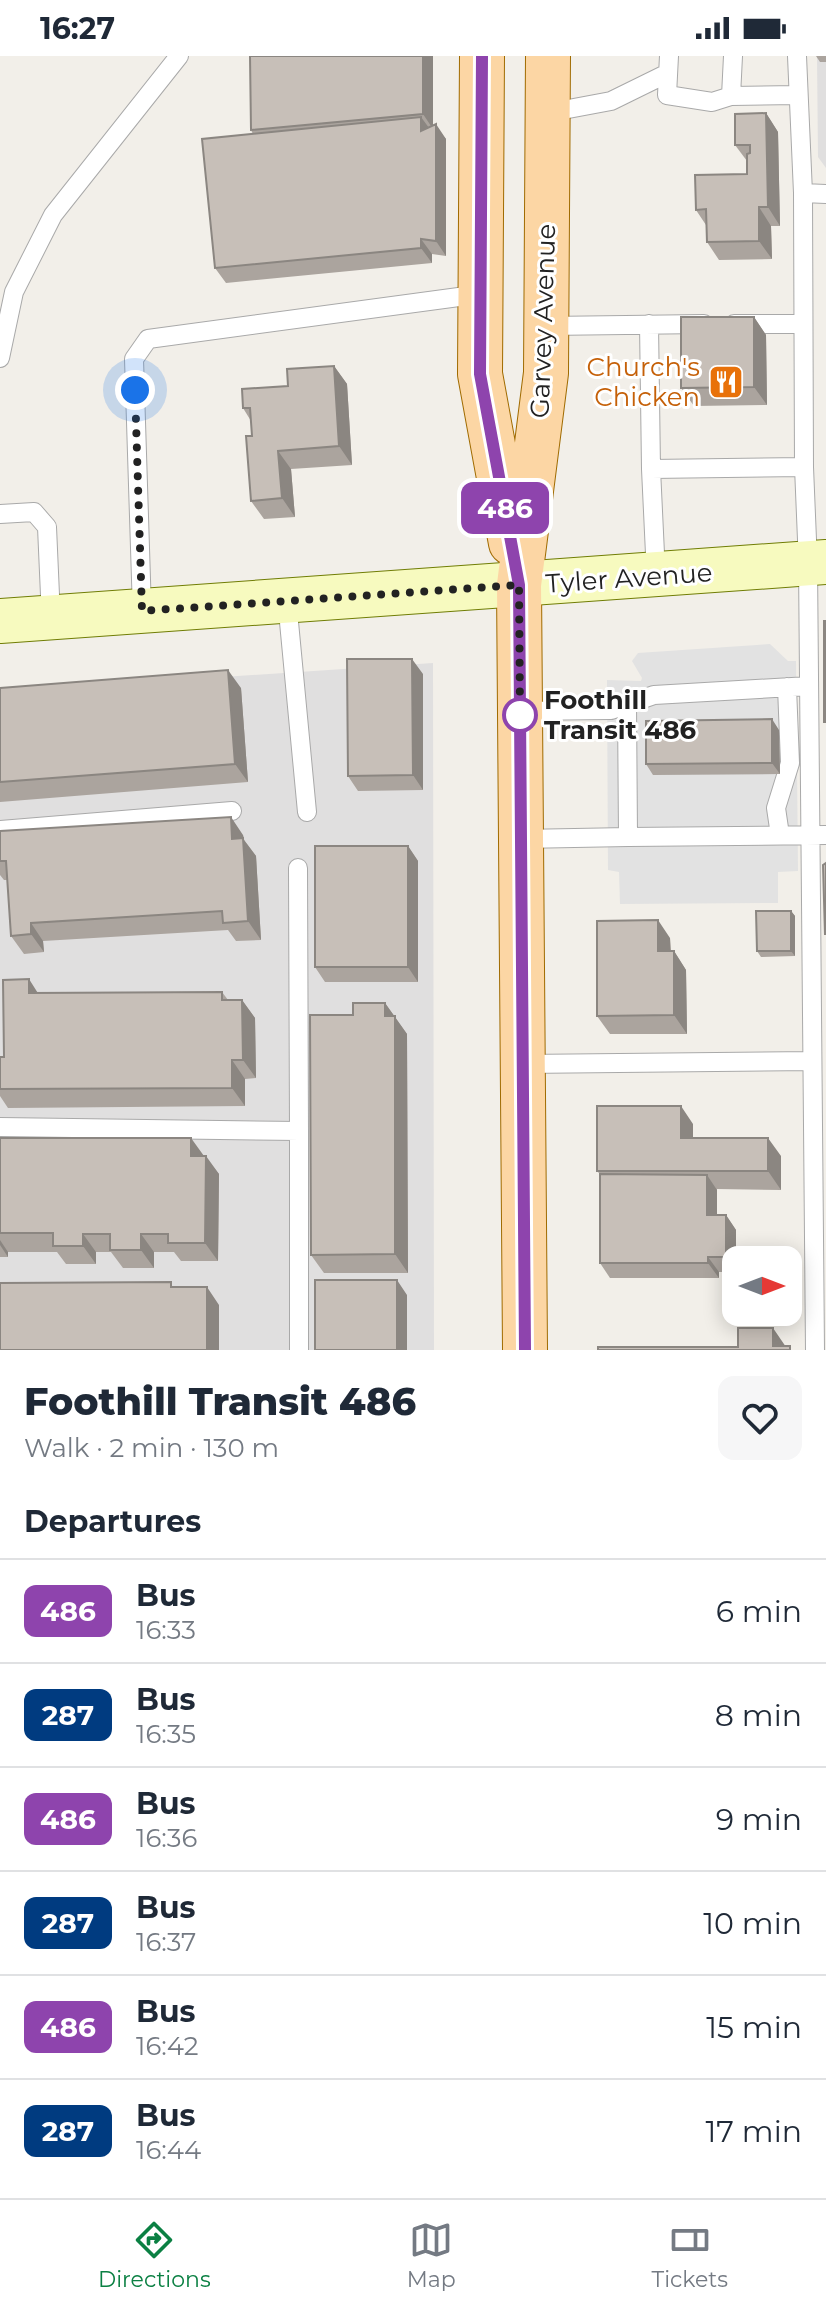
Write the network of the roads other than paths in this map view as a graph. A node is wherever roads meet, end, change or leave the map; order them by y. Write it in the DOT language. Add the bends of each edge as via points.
graph roads {
  1 [pos="179,56"];
  2 [pos="482,56"];
  3 [pos="548,56"];
  4 [pos="733,56"];
  5 [pos="797,56"];
  6 [pos="668,65"];
  7 [pos="797,95"];
  8 [pos="731,96"];
  9 [pos="547,113"];
  10 [pos="803,193"];
  11 [pos="826,194"];
  12 [pos="481,294"];
  13 [pos="649,324"];
  14 [pos="803,324"];
  15 [pos="547,326"];
  16 [pos="0,358"];
  17 [pos="804,467"];
  18 [pos="651,469"];
  19 [pos="0,514"];
  20 [pos="817,563"];
  21 [pos="656,576"];
  22 [pos="519,585"];
  23 [pos="287,601"];
  24 [pos="142,611"];
  25 [pos="51,618"];
  26 [pos="0,621"];
  27 [pos="809,686"];
  28 [pos="787,687"];
  29 [pos="627,704"];
  30 [pos="520,711"];
  31 [pos="232,811"];
  32 [pos="307,812"];
  33 [pos="0,830"];
  34 [pos="780,835"];
  35 [pos="818,835"];
  36 [pos="628,837"];
  37 [pos="521,839"];
  38 [pos="298,868"];
  39 [pos="812,1061"];
  40 [pos="523,1064"];
  41 [pos="0,1127"];
  42 [pos="299,1131"];
  43 [pos="299,1350"];
  44 [pos="525,1350"];
  45 [pos="815,1350"];
  1 -- 16 [label="lane" via="53,215 14,292"];
  2 -- 12 [label="main road, Garvey Avenue"];
  3 -- 9 [label="main road, Garvey Avenue"];
  4 -- 8 [label="lane"];
  5 -- 7 [label="lane"];
  6 -- 8 [label="lane" via="667,95 712,102"];
  6 -- 9 [label="lane" via="611,101"];
  7 -- 8 [label="lane"];
  7 -- 10 [label="lane"];
  9 -- 15 [label="main road, Garvey Avenue"];
  10 -- 11 [label="lane"];
  10 -- 14 [label="lane"];
  12 -- 22 [label="main road, Garvey Avenue" via="480,374"];
  12 -- 24 [label="lane" via="148,339 134,359"];
  13 -- 14 [label="lane"];
  13 -- 15 [label="lane"];
  13 -- 18 [label="lane"];
  14 -- 17 [label="lane"];
  15 -- 22 [label="main road, Garvey Avenue" via="546,373"];
  17 -- 18 [label="lane"];
  17 -- 20 [label="lane"];
  18 -- 21 [label="lane"];
  19 -- 25 [label="lane" via="34,512 47,527"];
  20 -- 21 [label="main road, Tyler Avenue"];
  20 -- 27 [label="lane"];
  21 -- 22 [label="main road, Tyler Avenue"];
  22 -- 23 [label="main road, Tyler Avenue"];
  22 -- 30 [label="main road, Garvey Avenue"];
  23 -- 24 [label="main road, Tyler Avenue"];
  23 -- 32 [label="lane"];
  24 -- 25 [label="main road, Tyler Avenue"];
  25 -- 26 [label="main road, Tyler Avenue"];
  27 -- 28 [label="lane"];
  27 -- 35 [label="lane"];
  28 -- 29 [label="lane" via="654,695"];
  28 -- 34 [label="lane" via="790,763 776,808"];
  29 -- 30 [label="lane" via="611,710"];
  29 -- 36 [label="lane"];
  30 -- 37 [label="main road, Garvey Avenue"];
  31 -- 33 [label="lane"];
  34 -- 35 [label="lane"];
  34 -- 36 [label="lane"];
  35 -- 39 [label="lane"];
  36 -- 37 [label="lane"];
  37 -- 40 [label="main road, Garvey Avenue"];
  38 -- 42 [label="lane"];
  39 -- 40 [label="lane"];
  39 -- 45 [label="lane"];
  40 -- 44 [label="main road, Garvey Avenue"];
  41 -- 42 [label="lane"];
  42 -- 43 [label="lane"];
}
